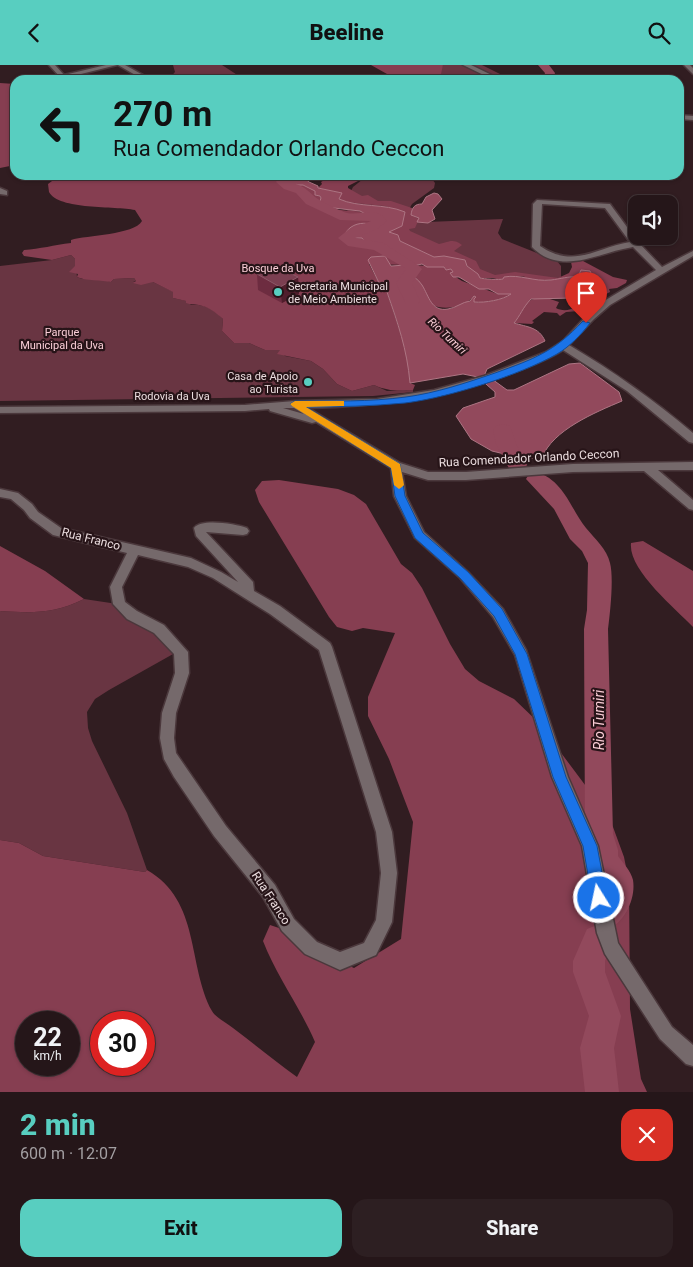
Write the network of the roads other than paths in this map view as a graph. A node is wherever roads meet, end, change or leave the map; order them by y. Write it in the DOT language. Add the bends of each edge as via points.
graph roads {
  1 [pos="52,65"];
  2 [pos="114,65"];
  3 [pos="121,65"];
  4 [pos="466,65"];
  5 [pos="687,65"];
  6 [pos="693,72"];
  7 [pos="63,75"];
  8 [pos="77,75"];
  9 [pos="140,75"];
  10 [pos="488,75"];
  11 [pos="635,245"];
  12 [pos="693,253"];
  13 [pos="662,271"];
  14 [pos="563,346"];
  15 [pos="295,404"];
  16 [pos="259,406"];
  17 [pos="0,410"];
  18 [pos="330,427"];
  19 [pos="693,439"];
  20 [pos="396,466"];
  21 [pos="646,466"];
  22 [pos="693,466"];
  23 [pos="0,493"];
  24 [pos="693,506"];
  25 [pos="243,531"];
  26 [pos="135,549"];
  27 [pos="248,593"];
  28 [pos="693,1057"];
  1 -- 7 [label="street"];
  2 -- 8 [label="street"];
  3 -- 9 [label="street"];
  4 -- 10 [label="street"];
  5 -- 6 [label="street"];
  11 -- 11 [label="street" via="607,206 537,204 536,247 542,252 568,259 587,258 621,245"];
  11 -- 13 [label="street"];
  12 -- 13 [label="street, Rodovia da Uva"];
  13 -- 14 [label="street, Rodovia da Uva" via="615,298"];
  14 -- 15 [label="street, Rodovia da Uva" via="475,384 407,399"];
  14 -- 19 [label="street" via="600,367 661,410"];
  15 -- 16 [label="street, Rodovia da Uva"];
  15 -- 18 [label="street, Rua Comendador Orlando Ceccon"];
  16 -- 17 [label="street, Rodovia da Uva"];
  16 -- 18 [label="street"];
  18 -- 20 [label="street, Rua Comendador Orlando Ceccon"];
  20 -- 21 [label="street, Rua Comendador Orlando Ceccon" via="428,476 466,476"];
  20 -- 28 [label="street" via="400,496 418,535 464,575 498,613 521,654 560,777 590,846 606,933 612,948 666,1033"];
  21 -- 22 [label="street, Rua Comendador Orlando Ceccon"];
  21 -- 24 [label="street"];
  23 -- 26 [label="street, Rua Franco" via="14,496 57,532"];
  25 -- 27 [label="street" via="200,528 200,533 249,585"];
  26 -- 27 [label="street, Rua Franco" via="191,563"];
  26 -- 27 [label="street, Rua Franco" via="116,587 119,604 159,629 180,652 182,673 169,713 169,754 220,831 269,891 288,925 311,948 340,961 370,949 384,922 389,873 384,831 325,647"];
}
